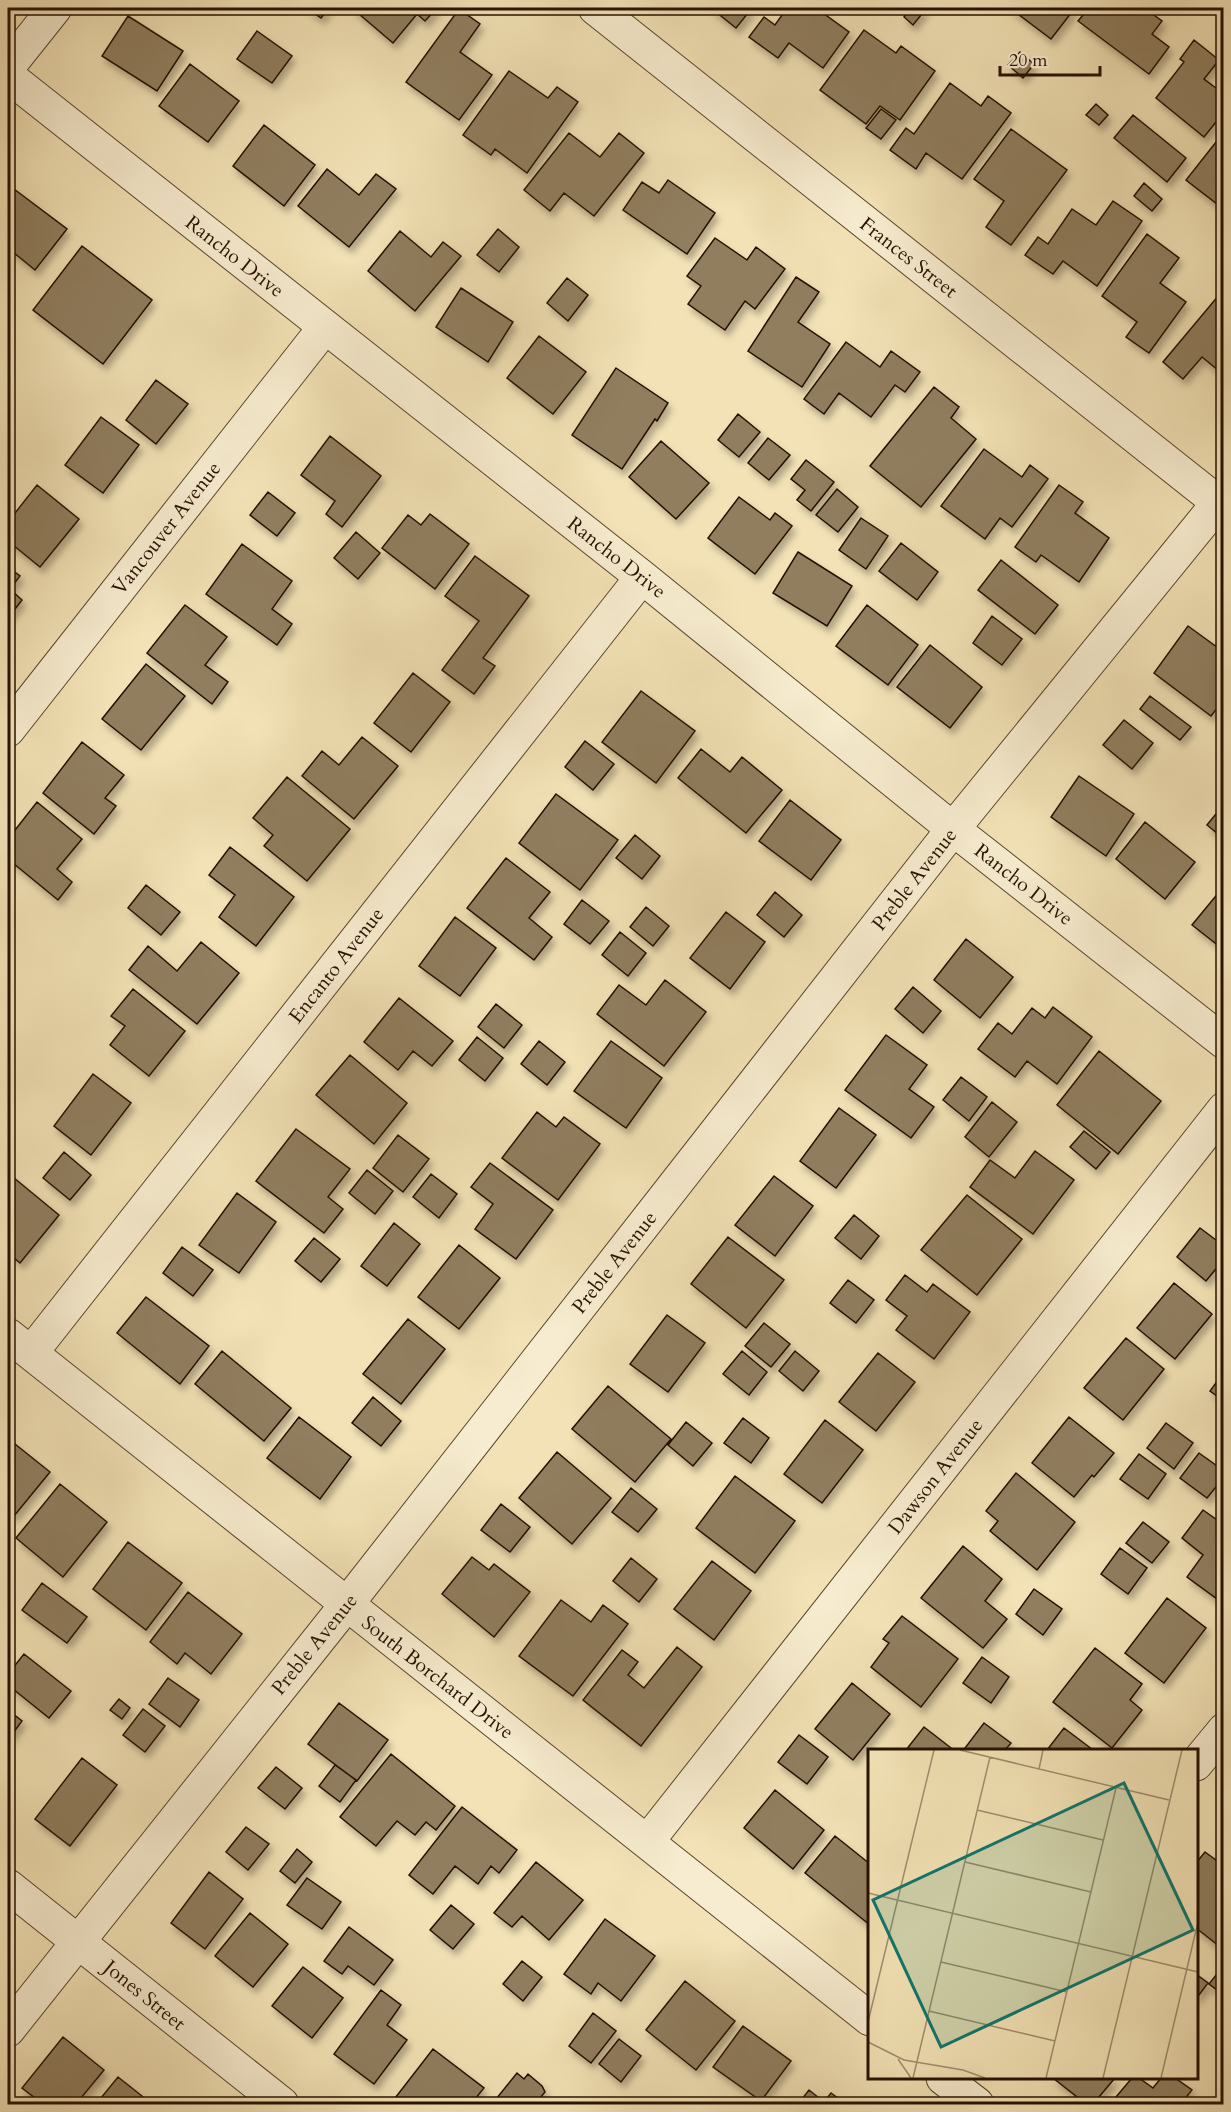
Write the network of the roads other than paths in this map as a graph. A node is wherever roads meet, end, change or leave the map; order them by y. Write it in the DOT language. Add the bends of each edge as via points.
graph roads {
  1 [pos="55,8"];
  2 [pos="595,8"];
  3 [pos="8,67"];
  4 [pos="8,76"];
  5 [pos="325,327"];
  6 [pos="1222,502"];
  7 [pos="642,577"];
  8 [pos="8,730"];
  9 [pos="954,829"];
  10 [pos="1224,1042"];
  11 [pos="1224,1109"];
  12 [pos="19,1344"];
  13 [pos="346,1604"];
  14 [pos="1224,1730"];
  15 [pos="1198,1763"];
  16 [pos="646,1842"];
  17 [pos="8,1886"];
  18 [pos="77,1942"];
  19 [pos="868,2017"];
  20 [pos="8,2030"];
  21 [pos="946,2079"];
  22 [pos="282,2104"];
  23 [pos="977,2104"];
  1 -- 3 [label="street"];
  2 -- 6 [label="street, Frances Street"];
  4 -- 5 [label="street, Rancho Drive"];
  5 -- 7 [label="street, Rancho Drive"];
  5 -- 8 [label="street, Vancouver Avenue"];
  6 -- 9 [label="street, Preble Avenue"];
  7 -- 9 [label="street, Rancho Drive"];
  7 -- 12 [label="street, Encanto Avenue"];
  9 -- 10 [label="street, Rancho Drive"];
  9 -- 13 [label="street, Preble Avenue"];
  11 -- 16 [label="street, Dawson Avenue"];
  12 -- 13 [label="street, South Borchard Drive"];
  13 -- 16 [label="street, South Borchard Drive"];
  13 -- 18 [label="street, Preble Avenue"];
  14 -- 15 [label="street"];
  16 -- 19 [label="street, South Borchard Drive"];
  17 -- 18 [label="street, Jones Street"];
  18 -- 20 [label="street, Preble Avenue"];
  18 -- 22 [label="street, Jones Street"];
  21 -- 23 [label="street"];
}
